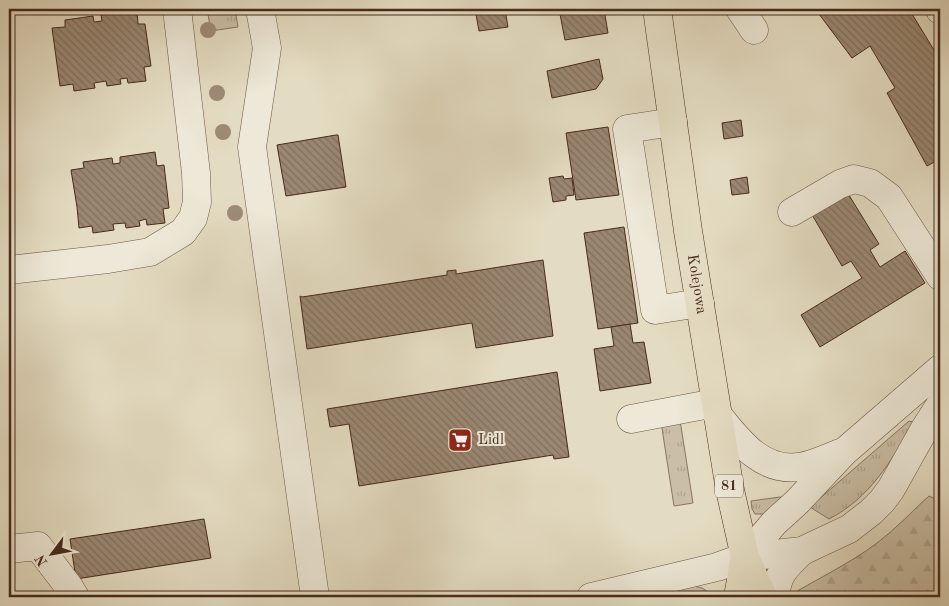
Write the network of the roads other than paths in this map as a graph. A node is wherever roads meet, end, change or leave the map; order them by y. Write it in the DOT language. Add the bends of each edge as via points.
graph roads {
  1 [pos="177,9"];
  2 [pos="260,9"];
  3 [pos="657,9"];
  4 [pos="673,122"];
  5 [pos="792,212"];
  6 [pos="9,270"];
  7 [pos="940,276"];
  8 [pos="700,303"];
  9 [pos="940,369"];
  10 [pos="940,405"];
  11 [pos="716,409"];
  12 [pos="631,419"];
  13 [pos="844,452"];
  14 [pos="9,549"];
  15 [pos="802,551"];
  16 [pos="744,558"];
  17 [pos="75,597"];
  18 [pos="315,597"];
  19 [pos="591,597"];
  20 [pos="738,597"];
  21 [pos="763,597"];
  22 [pos="775,597"];
  1 -- 6 [label="street" via="196,173 197,202 193,218 183,232 150,252"];
  2 -- 18 [label="street" via="267,48 252,146"];
  3 -- 4 [label="main road, Kolejowa / 81"];
  4 -- 8 [label="main road, Kolejowa / 81"];
  4 -- 8 [label="street" via="627,129 656,310"];
  5 -- 7 [label="street" via="840,184 854,179 870,183 890,197"];
  8 -- 11 [label="main road, Kolejowa / 81"];
  9 -- 13 [label="street"];
  10 -- 15 [label="street" via="890,489 872,512 849,529"];
  11 -- 12 [label="street"];
  11 -- 13 [label="street" via="755,456 784,468 814,463"];
  11 -- 16 [label="main road, Kolejowa / 81"];
  13 -- 16 [label="street"];
  14 -- 17 [label="street" via="38,546"];
  15 -- 16 [label="street"];
  15 -- 22 [label="street" via="782,571"];
  16 -- 19 [label="street"];
  16 -- 20 [label="main road, Kolejowa / 81"];
  16 -- 21 [label="main road, Kolejowa / 81"];
}
